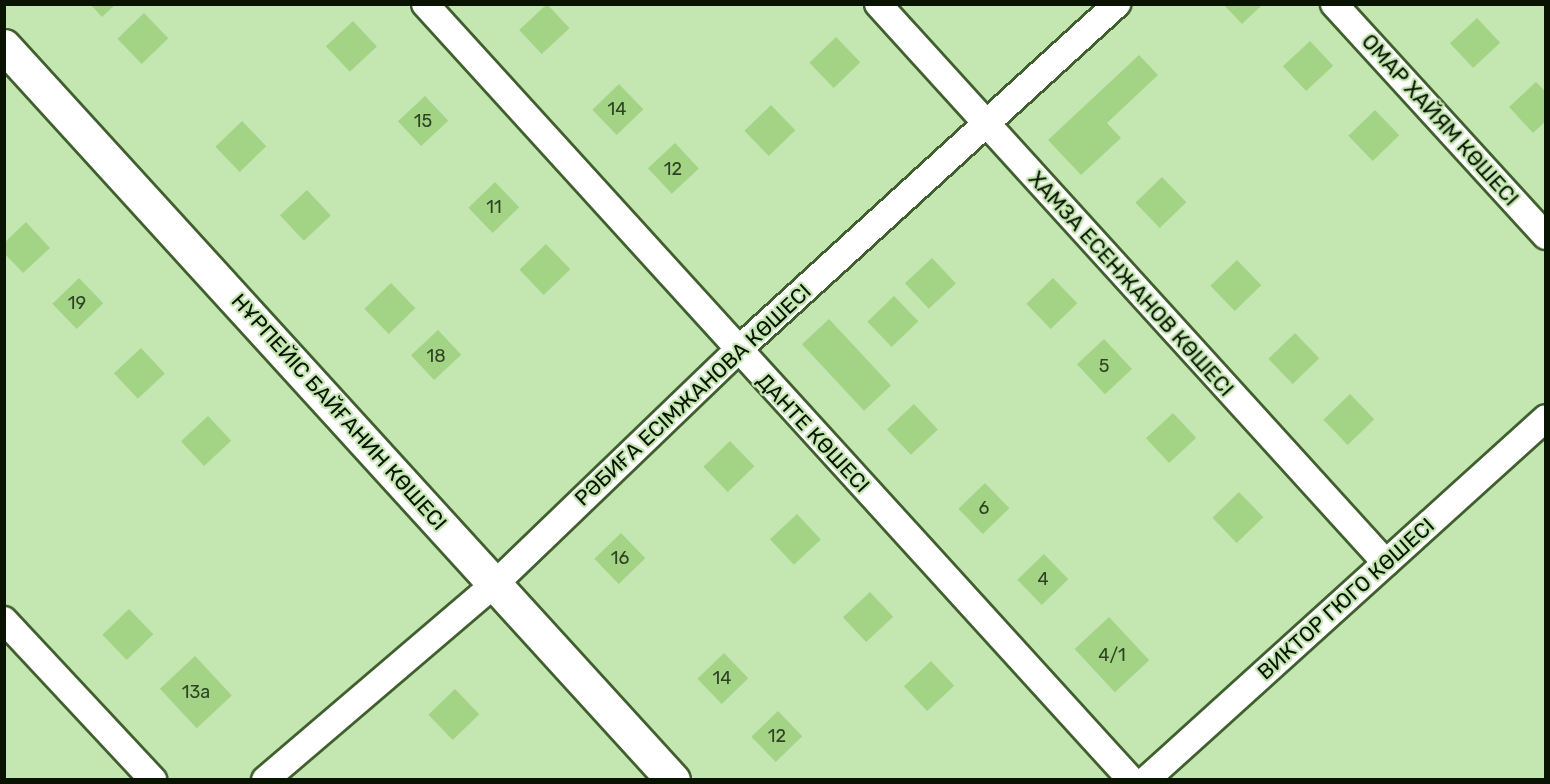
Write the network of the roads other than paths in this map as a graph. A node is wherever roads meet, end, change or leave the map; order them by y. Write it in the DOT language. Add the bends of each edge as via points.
graph roads {
  1 [pos="425,4"];
  2 [pos="878,4"];
  3 [pos="1117,4"];
  4 [pos="1334,4"];
  5 [pos="4,46"];
  6 [pos="985,124"];
  7 [pos="1545,236"];
  8 [pos="737,351"];
  9 [pos="1545,418"];
  10 [pos="1386,563"];
  11 [pos="496,583"];
  12 [pos="4,620"];
  13 [pos="153,780"];
  14 [pos="265,780"];
  15 [pos="673,780"];
  16 [pos="1131,780"];
  17 [pos="1146,780"];
  1 -- 8 [label="street, ДАНТЕ КӨШЕСІ"];
  2 -- 6 [label="street, ХАМЗА ЕСЕНЖАНОВ КӨШЕСІ"];
  3 -- 6 [label="street, РӘБИҒА ЕСІМЖАНОВА КӨШЕСІ"];
  4 -- 7 [label="street, ОМАР ХАЙЯМ КӨШЕСІ"];
  5 -- 11 [label="street, НҰРПЕЙІС БАЙҒАНИН КӨШЕСІ"];
  6 -- 8 [label="street, РӘБИҒА ЕСІМЖАНОВА КӨШЕСІ"];
  6 -- 10 [label="street, ХАМЗА ЕСЕНЖАНОВ КӨШЕСІ"];
  8 -- 11 [label="street, РӘБИҒА ЕСІМЖАНОВА КӨШЕСІ"];
  8 -- 16 [label="street, ДАНТЕ КӨШЕСІ"];
  9 -- 10 [label="street, ВИКТОР ГЮГО КӨШЕСІ"];
  10 -- 17 [label="street, ВИКТОР ГЮГО КӨШЕСІ"];
  11 -- 14 [label="street, РӘБИҒА ЕСІМЖАНОВА КӨШЕСІ"];
  11 -- 15 [label="street, НҰРПЕЙІС БАЙҒАНИН КӨШЕСІ"];
  12 -- 13 [label="street"];
}
